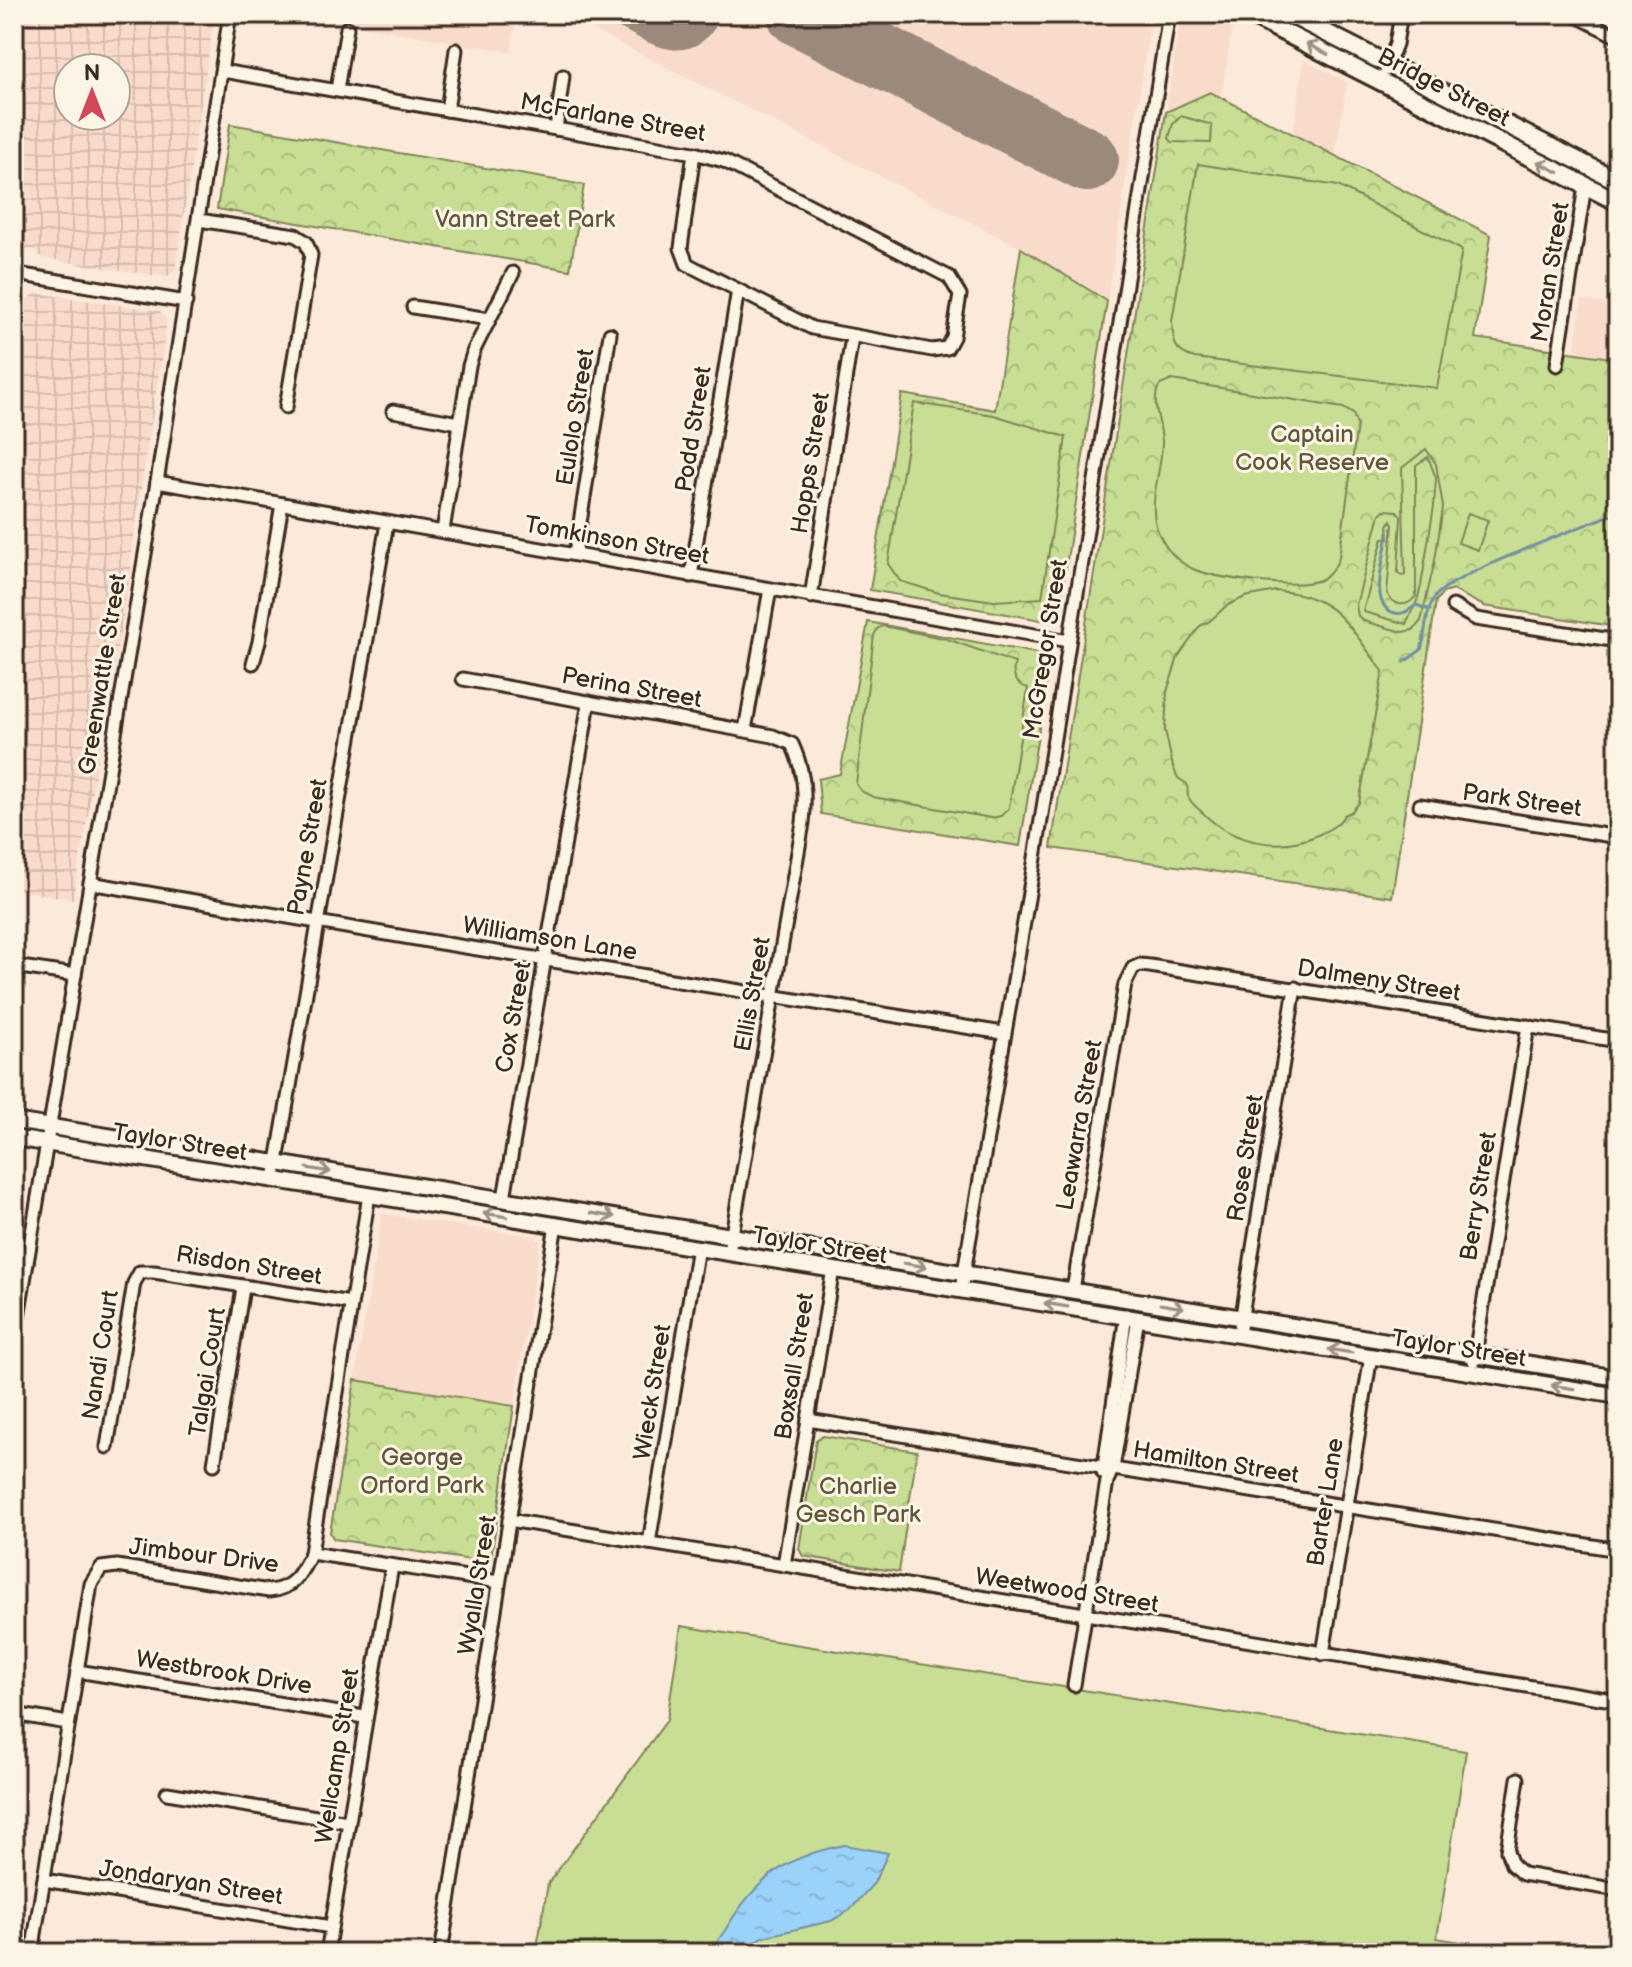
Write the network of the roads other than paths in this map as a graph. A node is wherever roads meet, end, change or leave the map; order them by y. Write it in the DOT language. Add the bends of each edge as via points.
graph roads {
  1 [pos="230,14"];
  2 [pos="1169,14"];
  3 [pos="1248,14"];
  4 [pos="1289,14"];
  5 [pos="1401,14"];
  6 [pos="1573,14"];
  7 [pos="347,28"];
  8 [pos="1618,37"];
  9 [pos="456,50"];
  10 [pos="1389,65"];
  11 [pos="223,71"];
  12 [pos="563,76"];
  13 [pos="1380,81"];
  14 [pos="337,90"];
  15 [pos="447,110"];
  16 [pos="556,129"];
  17 [pos="694,153"];
  18 [pos="1618,181"];
  19 [pos="1585,186"];
  20 [pos="1618,202"];
  21 [pos="199,220"];
  22 [pos="513,273"];
  23 [pos="17,274"];
  24 [pos="738,290"];
  25 [pos="186,302"];
  26 [pos="413,307"];
  27 [pos="489,319"];
  28 [pos="610,334"];
  29 [pos="852,337"];
  30 [pos="1557,365"];
  31 [pos="286,407"];
  32 [pos="393,411"];
  33 [pos="459,423"];
  34 [pos="157,482"];
  35 [pos="282,504"];
  36 [pos="387,523"];
  37 [pos="443,531"];
  38 [pos="575,554"];
  39 [pos="691,576"];
  40 [pos="770,589"];
  41 [pos="811,597"];
  42 [pos="1453,606"];
  43 [pos="1069,641"];
  44 [pos="1618,641"];
  45 [pos="253,663"];
  46 [pos="463,679"];
  47 [pos="589,702"];
  48 [pos="745,730"];
  49 [pos="792,744"];
  50 [pos="1420,805"];
  51 [pos="1618,837"];
  52 [pos="90,883"];
  53 [pos="317,921"];
  54 [pos="546,958"];
  55 [pos="14,966"];
  56 [pos="1133,968"];
  57 [pos="75,975"];
  58 [pos="1295,988"];
  59 [pos="774,996"];
  60 [pos="1528,1026"];
  61 [pos="1003,1033"];
  62 [pos="1618,1041"];
  63 [pos="14,1121"];
  64 [pos="48,1126"];
  65 [pos="14,1138"];
  66 [pos="46,1143"];
  67 [pos="277,1163"];
  68 [pos="274,1179"];
  69 [pos="369,1195"];
  70 [pos="504,1198"];
  71 [pos="556,1224"];
  72 [pos="732,1236"];
  73 [pos="698,1247"];
  74 [pos="729,1252"];
  75 [pos="833,1269"];
  76 [pos="140,1272"];
  77 [pos="963,1273"];
  78 [pos="243,1288"];
  79 [pos="961,1290"];
  80 [pos="1073,1290"];
  81 [pos="351,1303"];
  82 [pos="1132,1316"];
  83 [pos="1241,1317"];
  84 [pos="1239,1334"];
  85 [pos="14,1341"];
  86 [pos="1371,1356"];
  87 [pos="1475,1356"];
  88 [pos="1472,1372"];
  89 [pos="1618,1378"];
  90 [pos="1618,1396"];
  91 [pos="808,1420"];
  92 [pos="107,1447"];
  93 [pos="214,1464"];
  94 [pos="1108,1468"];
  95 [pos="1347,1505"];
  96 [pos="509,1520"];
  97 [pos="649,1543"];
  98 [pos="1618,1550"];
  99 [pos="311,1553"];
  100 [pos="784,1565"];
  101 [pos="392,1566"];
  102 [pos="499,1582"];
  103 [pos="1085,1615"];
  104 [pos="1323,1654"];
  105 [pos="77,1671"];
  106 [pos="1074,1685"];
  107 [pos="1618,1701"];
  108 [pos="14,1714"];
  109 [pos="364,1717"];
  110 [pos="68,1723"];
  111 [pos="1518,1779"];
  112 [pos="167,1793"];
  113 [pos="348,1822"];
  114 [pos="44,1880"];
  115 [pos="1618,1890"];
  116 [pos="331,1927"];
  117 [pos="32,1953"];
  118 [pos="327,1953"];
  119 [pos="441,1953"];
  1 -- 11 [label="street, Greenwattle Street"];
  2 -- 43 [label="street, McGregor Street"];
  13 -- 3 [label="highway, Bridge Street, one-way"];
  4 -- 10 [label="highway, Bridge Street"];
  5 -- 10 [label="street"];
  6 -- 8 [label="street"];
  7 -- 14 [label="street"];
  9 -- 15 [label="street"];
  10 -- 13 [label="street"];
  10 -- 18 [label="highway, Bridge Street"];
  11 -- 14 [label="street, McFarlane Street"];
  11 -- 21 [label="street, Greenwattle Street"];
  12 -- 16 [label="street"];
  19 -- 13 [label="highway, Bridge Street, one-way"];
  14 -- 15 [label="street, McFarlane Street"];
  15 -- 16 [label="street, McFarlane Street"];
  16 -- 17 [label="street, McFarlane Street"];
  17 -- 24 [label="street" via="681,248 687,264"];
  17 -- 29 [label="street, McFarlane Street" via="724,161 949,277 960,295 947,348"];
  19 -- 20 [label="highway, Bridge Street"];
  19 -- 30 [label="street, Moran Street"];
  21 -- 25 [label="street, Greenwattle Street"];
  21 -- 31 [label="street" via="295,235 306,242 311,255"];
  22 -- 27 [label="street"];
  23 -- 25 [label="street"];
  24 -- 29 [label="street" via="812,328"];
  24 -- 39 [label="street, Podd Street"];
  25 -- 34 [label="street, Greenwattle Street"];
  26 -- 27 [label="street"];
  27 -- 33 [label="street" via="469,366"];
  28 -- 38 [label="street, Eulolo Street"];
  29 -- 41 [label="street, Hopps Street"];
  32 -- 33 [label="street"];
  33 -- 37 [label="street"];
  34 -- 35 [label="street, Tomkinson Street"];
  34 -- 52 [label="street, Greenwattle Street"];
  35 -- 36 [label="street, Tomkinson Street"];
  35 -- 45 [label="street"];
  36 -- 37 [label="street, Tomkinson Street"];
  36 -- 53 [label="street, Payne Street"];
  37 -- 38 [label="street, Tomkinson Street"];
  38 -- 39 [label="street, Tomkinson Street"];
  39 -- 40 [label="street, Tomkinson Street"];
  40 -- 41 [label="street, Tomkinson Street"];
  40 -- 48 [label="street"];
  41 -- 43 [label="street, Tomkinson Street"];
  42 -- 44 [label="street" via="1476,619"];
  43 -- 61 [label="street, McGregor Street"];
  46 -- 47 [label="street, Perina Street"];
  47 -- 48 [label="street, Perina Street"];
  47 -- 54 [label="street, Cox Street"];
  48 -- 49 [label="street, Perina Street"];
  49 -- 59 [label="street, Ellis Street" via="801,763 805,804"];
  50 -- 51 [label="street, Park Street"];
  52 -- 53 [label="street, Williamson Lane"];
  52 -- 57 [label="street, Greenwattle Street"];
  53 -- 54 [label="street, Williamson Lane"];
  53 -- 67 [label="street, Payne Street"];
  54 -- 59 [label="street, Williamson Lane"];
  54 -- 70 [label="street, Cox Street"];
  55 -- 57 [label="street"];
  56 -- 58 [label="street, Dalmeny Street" via="1150,966"];
  56 -- 80 [label="street, Leawarra Street" via="1125,984"];
  57 -- 64 [label="street, Greenwattle Street"];
  58 -- 60 [label="street, Dalmeny Street"];
  58 -- 83 [label="street, Rose Street"];
  59 -- 61 [label="street, Williamson Lane"];
  59 -- 72 [label="street, Ellis Street"];
  60 -- 62 [label="street, Dalmeny Street"];
  60 -- 87 [label="street, Berry Street"];
  61 -- 77 [label="street, McGregor Street"];
  63 -- 64 [label="main road, Taylor Street"];
  64 -- 66 [label="street, Greenwattle Street"];
  64 -- 67 [label="main road, Taylor Street"];
  65 -- 66 [label="main road, Taylor Street"];
  66 -- 68 [label="main road, Taylor Street"];
  66 -- 85 [label="street, Greenwattle Street"];
  67 -- 68 [label="street, Payne Street"];
  67 -- 70 [label="main road, Taylor Street, one-way"];
  68 -- 69 [label="main road, Taylor Street"];
  71 -- 69 [label="main road, Taylor Street, one-way"];
  69 -- 81 [label="street, Jimbour Drive"];
  70 -- 71 [label="main road" via="551,1214"];
  70 -- 72 [label="main road, Taylor Street, one-way"];
  71 -- 73 [label="main road, Taylor Street"];
  71 -- 96 [label="street, Wyalla Street"];
  72 -- 74 [label="street, Ellis Street"];
  72 -- 77 [label="main road, Taylor Street, one-way"];
  73 -- 74 [label="main road, Taylor Street"];
  73 -- 97 [label="street, Wieck Street"];
  74 -- 75 [label="main road, Taylor Street"];
  75 -- 79 [label="main road, Taylor Street"];
  75 -- 91 [label="street, Boxsall Street"];
  76 -- 78 [label="street, Risdon Street"];
  76 -- 92 [label="street, Nandi Court"];
  77 -- 79 [label="street, McGregor Street"];
  77 -- 80 [label="main road, Taylor Street"];
  78 -- 81 [label="street, Risdon Street"];
  78 -- 93 [label="street, Talgai Court"];
  82 -- 79 [label="main road, Taylor Street, one-way"];
  80 -- 83 [label="main road, Taylor Street, one-way"];
  81 -- 99 [label="street, Jimbour Drive"];
  82 -- 84 [label="main road, Taylor Street"];
  82 -- 94 [label="street"];
  83 -- 84 [label="street, Rose Street"];
  83 -- 87 [label="main road, Taylor Street"];
  86 -- 84 [label="main road, Taylor Street, one-way"];
  86 -- 88 [label="main road, Taylor Street"];
  86 -- 95 [label="street, Barter Lane"];
  87 -- 88 [label="street, Berry Street"];
  87 -- 89 [label="main road, Taylor Street"];
  90 -- 88 [label="main road, Taylor Street, one-way"];
  91 -- 94 [label="street, Hamilton Street"];
  91 -- 100 [label="street, Boxsall Street"];
  94 -- 95 [label="street, Hamilton Street"];
  94 -- 103 [label="street"];
  95 -- 98 [label="street, Hamilton Street"];
  95 -- 104 [label="street, Barter Lane"];
  96 -- 97 [label="street, Weetwood Street"];
  96 -- 102 [label="street, Wyalla Street"];
  97 -- 100 [label="street, Weetwood Street"];
  99 -- 101 [label="street"];
  99 -- 105 [label="street, Jimbour Drive" via="285,1590 101,1568 91,1584"];
  100 -- 103 [label="street, Weetwood Street"];
  101 -- 102 [label="street"];
  101 -- 109 [label="street, Wellcamp Street"];
  102 -- 119 [label="street, Wyalla Street"];
  103 -- 104 [label="street, Weetwood Street"];
  103 -- 106 [label="street"];
  104 -- 107 [label="street, Weetwood Street"];
  105 -- 109 [label="street, Westbrook Drive"];
  105 -- 110 [label="street, Jimbour Drive"];
  108 -- 110 [label="street"];
  109 -- 113 [label="street, Wellcamp Street"];
  110 -- 114 [label="street, Jimbour Drive"];
  111 -- 115 [label="street" via="1507,1851 1512,1865 1523,1874"];
  112 -- 113 [label="street"];
  113 -- 116 [label="street, Wellcamp Street"];
  114 -- 116 [label="street, Jondaryan Street"];
  114 -- 117 [label="street, Jimbour Drive"];
  116 -- 118 [label="street, Wellcamp Street"];
}
